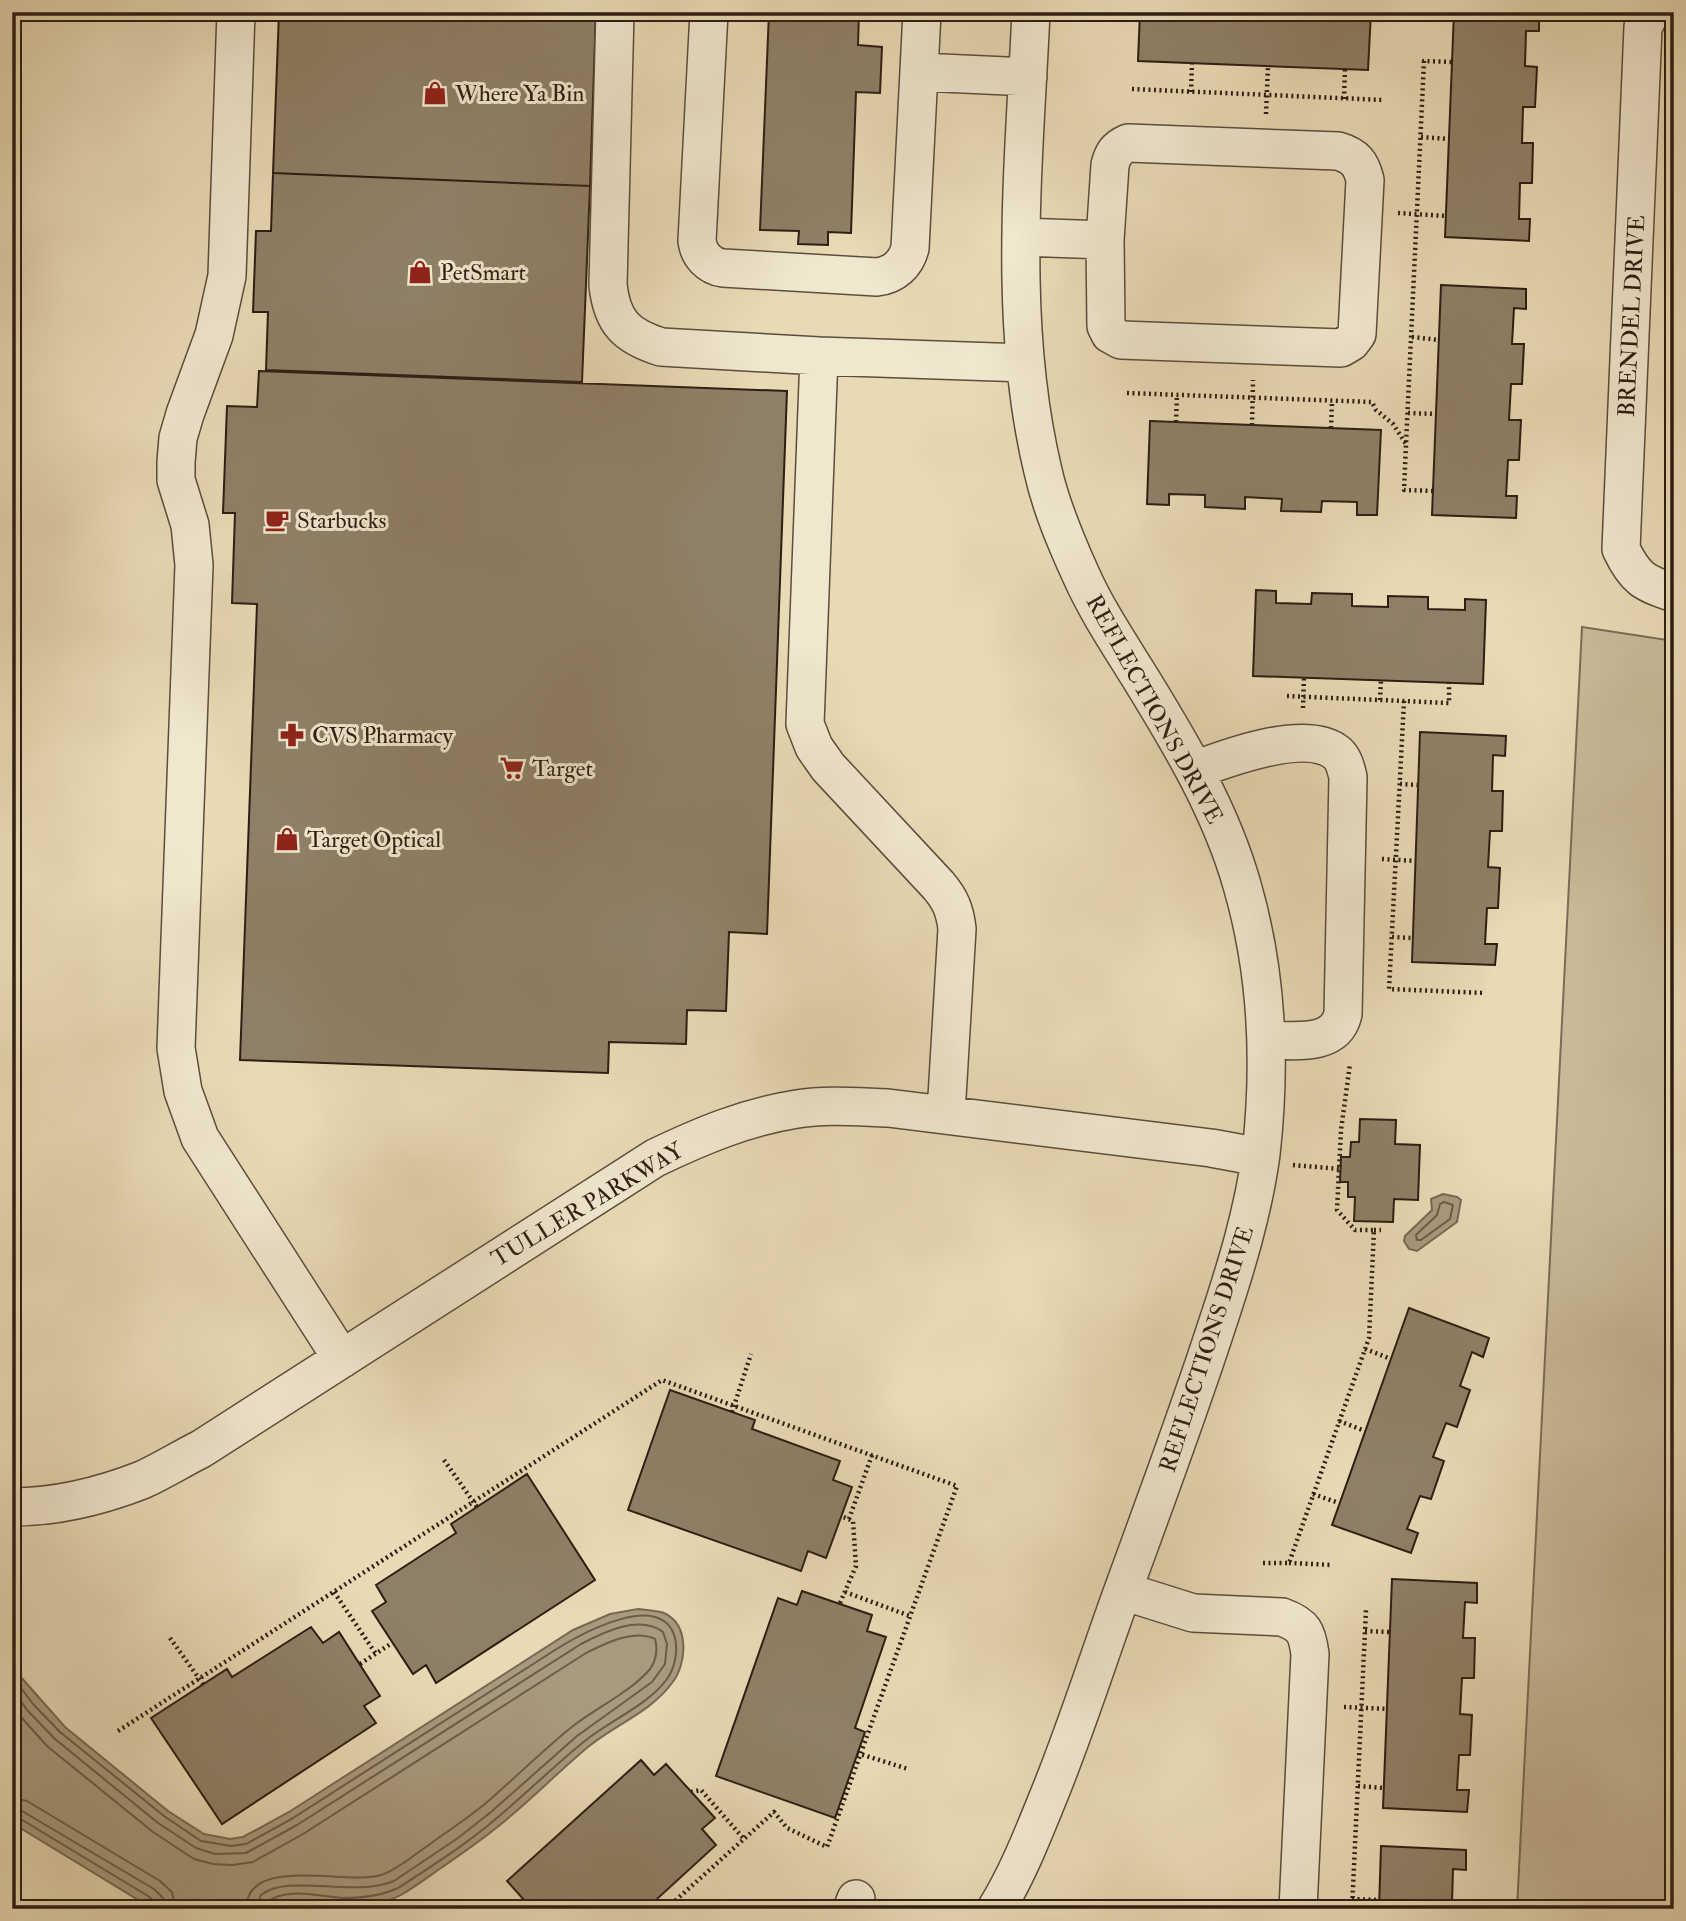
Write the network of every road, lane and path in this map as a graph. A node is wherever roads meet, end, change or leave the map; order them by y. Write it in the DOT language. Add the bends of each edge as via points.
graph roads {
  1 [pos="236,12"];
  2 [pos="615,12"];
  3 [pos="709,12"];
  4 [pos="922,12"];
  5 [pos="1031,12"];
  6 [pos="1651,12"];
  7 [pos="1452,62"];
  8 [pos="1192,63"];
  9 [pos="1268,66"];
  10 [pos="1345,69"];
  11 [pos="920,72"];
  12 [pos="1028,77"];
  13 [pos="1132,89"];
  14 [pos="1191,92"];
  15 [pos="1268,95"];
  16 [pos="1343,99"];
  17 [pos="1384,100"];
  18 [pos="1421,137"];
  19 [pos="1449,139"];
  20 [pos="1265,147"];
  21 [pos="1363,211"];
  22 [pos="1417,214"];
  23 [pos="1446,216"];
  24 [pos="1021,237"];
  25 [pos="1105,240"];
  26 [pos="1412,337"];
  27 [pos="1439,340"];
  28 [pos="1255,345"];
  29 [pos="819,356"];
  30 [pos="1025,363"];
  31 [pos="1127,393"];
  32 [pos="1177,395"];
  33 [pos="1252,397"];
  34 [pos="1332,401"];
  35 [pos="1408,413"];
  36 [pos="1436,414"];
  37 [pos="1176,422"];
  38 [pos="1252,425"];
  39 [pos="1331,428"];
  40 [pos="1406,444"];
  41 [pos="1433,491"];
  42 [pos="1674,593"];
  43 [pos="1381,680"];
  44 [pos="1449,682"];
  45 [pos="1287,696"];
  46 [pos="1380,700"];
  47 [pos="1404,701"];
  48 [pos="1195,770"];
  49 [pos="1400,784"];
  50 [pos="1418,785"];
  51 [pos="1392,937"];
  52 [pos="1412,938"];
  53 [pos="1485,993"];
  54 [pos="1266,1040"];
  55 [pos="1351,1062"];
  56 [pos="946,1114"];
  57 [pos="1260,1157"];
  58 [pos="1340,1169"];
  59 [pos="1374,1230"];
  60 [pos="1381,1230"];
  61 [pos="1365,1349"];
  62 [pos="751,1354"];
  63 [pos="342,1359"];
  64 [pos="1391,1359"];
  65 [pos="733,1409"];
  66 [pos="1339,1421"];
  67 [pos="1365,1431"];
  68 [pos="872,1455"];
  69 [pos="444,1460"];
  70 [pos="1313,1494"];
  71 [pos="1339,1503"];
  72 [pos="475,1504"];
  73 [pos="12,1507"];
  74 [pos="841,1517"];
  75 [pos="849,1519"];
  76 [pos="1263,1563"];
  77 [pos="1289,1563"];
  78 [pos="1332,1565"];
  79 [pos="1123,1591"];
  80 [pos="334,1592"];
  81 [pos="845,1592"];
  82 [pos="840,1603"];
  83 [pos="1366,1609"];
  84 [pos="910,1616"];
  85 [pos="1365,1631"];
  86 [pos="1390,1632"];
  87 [pos="170,1637"];
  88 [pos="392,1643"];
  89 [pos="376,1654"];
  90 [pos="359,1664"];
  91 [pos="199,1679"];
  92 [pos="203,1685"];
  93 [pos="1308,1705"];
  94 [pos="1362,1708"];
  95 [pos="1388,1709"];
  96 [pos="118,1731"];
  97 [pos="859,1753"];
  98 [pos="908,1769"];
  99 [pos="1358,1786"];
  100 [pos="1384,1788"];
  101 [pos="691,1792"];
  102 [pos="744,1839"];
  103 [pos="1352,1899"];
  104 [pos="1379,1900"];
  105 [pos="666,1909"];
  106 [pos="996,1909"];
  107 [pos="1298,1909"];
  108 [pos="1352,1909"];
  1 -- 63 [label="street" via="227,276 215,335 178,438 176,462 194,565 176,1048 183,1091 200,1138"];
  2 -- 29 [label="street" via="608,285 616,319 629,332 661,346"];
  3 -- 11 [label="street" via="697,241 704,257 718,267 877,277 900,267 910,248"];
  4 -- 11 [label="street"];
  5 -- 12 [label="street, REFLECTIONS DRIVE"];
  6 -- 42 [label="street, BRENDEL DRIVE" via="1643,27 1621,549 1631,570 1650,586"];
  7 -- 18 [label="path" via="1424,61"];
  8 -- 14 [label="path"];
  9 -- 15 [label="path"];
  10 -- 16 [label="path"];
  11 -- 12 [label="street"];
  12 -- 24 [label="street, REFLECTIONS DRIVE"];
  13 -- 14 [label="path"];
  14 -- 15 [label="path"];
  15 -- 16 [label="path"];
  15 -- 20 [label="path"];
  16 -- 17 [label="path"];
  18 -- 19 [label="path"];
  18 -- 22 [label="path"];
  20 -- 21 [label="street" via="1349,154 1363,170"];
  20 -- 25 [label="street" via="1140,142 1118,147 1110,165"];
  21 -- 22 [label="path"];
  21 -- 28 [label="street" via="1359,324 1351,342 1341,348"];
  22 -- 23 [label="path"];
  22 -- 26 [label="path"];
  24 -- 25 [label="street"];
  24 -- 30 [label="street, REFLECTIONS DRIVE"];
  25 -- 28 [label="street" via="1105,316 1110,334 1132,342"];
  26 -- 27 [label="path"];
  26 -- 35 [label="path"];
  28 -- 33 [label="path"];
  29 -- 30 [label="street"];
  29 -- 56 [label="street" via="805,724 828,767 938,885 956,913"];
  30 -- 48 [label="street, REFLECTIONS DRIVE" via="1043,474 1067,541 1110,629"];
  31 -- 32 [label="path"];
  32 -- 33 [label="path"];
  32 -- 37 [label="path"];
  33 -- 34 [label="path"];
  33 -- 38 [label="path"];
  34 -- 39 [label="path"];
  34 -- 40 [label="path" via="1372,402"];
  35 -- 36 [label="path"];
  35 -- 40 [label="path"];
  40 -- 41 [label="path" via="1405,490"];
  43 -- 46 [label="path"];
  44 -- 47 [label="path" via="1449,703"];
  45 -- 46 [label="path"];
  46 -- 47 [label="path"];
  47 -- 49 [label="path"];
  48 -- 54 [label="street, REFLECTIONS DRIVE" via="1227,838 1243,889"];
  48 -- 54 [label="street" via="1272,746 1308,744 1325,746 1345,764 1341,1024 1314,1040"];
  49 -- 50 [label="path"];
  49 -- 51 [label="path"];
  51 -- 52 [label="path"];
  51 -- 53 [label="path" via="1389,989"];
  54 -- 57 [label="street, REFLECTIONS DRIVE"];
  55 -- 58 [label="path"];
  56 -- 57 [label="street, TULLER PARKWAY"];
  56 -- 63 [label="street, TULLER PARKWAY" via="834,1106 798,1109 702,1135 618,1181"];
  57 -- 58 [label="path"];
  57 -- 79 [label="street, REFLECTIONS DRIVE" via="1237,1265"];
  58 -- 59 [label="path" via="1337,1210 1355,1230"];
  59 -- 60 [label="path"];
  59 -- 61 [label="path"];
  61 -- 64 [label="path"];
  61 -- 66 [label="path"];
  62 -- 65 [label="path"];
  63 -- 73 [label="street, TULLER PARKWAY" via="201,1449 142,1479 77,1500"];
  65 -- 68 [label="path"];
  65 -- 72 [label="path" via="662,1380"];
  66 -- 67 [label="path"];
  66 -- 70 [label="path"];
  68 -- 75 [label="path"];
  68 -- 84 [label="path" via="957,1486"];
  69 -- 72 [label="path"];
  70 -- 71 [label="path"];
  70 -- 77 [label="path"];
  72 -- 80 [label="path"];
  74 -- 75 [label="path"];
  75 -- 81 [label="path" via="853,1521 856,1566"];
  76 -- 77 [label="path"];
  77 -- 78 [label="path"];
  79 -- 93 [label="street" via="1193,1613 1294,1621 1304,1630 1310,1654"];
  79 -- 106 [label="street, REFLECTIONS DRIVE" via="1065,1756 1033,1836"];
  80 -- 89 [label="path"];
  80 -- 91 [label="path"];
  81 -- 82 [label="path"];
  81 -- 84 [label="path"];
  83 -- 85 [label="path"];
  84 -- 97 [label="path"];
  85 -- 86 [label="path"];
  85 -- 94 [label="path"];
  87 -- 91 [label="path"];
  88 -- 89 [label="path"];
  89 -- 90 [label="path"];
  91 -- 92 [label="path"];
  91 -- 96 [label="path"];
  93 -- 94 [label="path"];
  93 -- 107 [label="street"];
  94 -- 95 [label="path"];
  94 -- 99 [label="path"];
  97 -- 98 [label="path"];
  97 -- 102 [label="path" via="827,1847 787,1828 774,1812"];
  99 -- 100 [label="path"];
  99 -- 103 [label="path"];
  101 -- 102 [label="path" via="701,1790"];
  102 -- 105 [label="path"];
  103 -- 104 [label="path"];
  103 -- 108 [label="path"];
}
